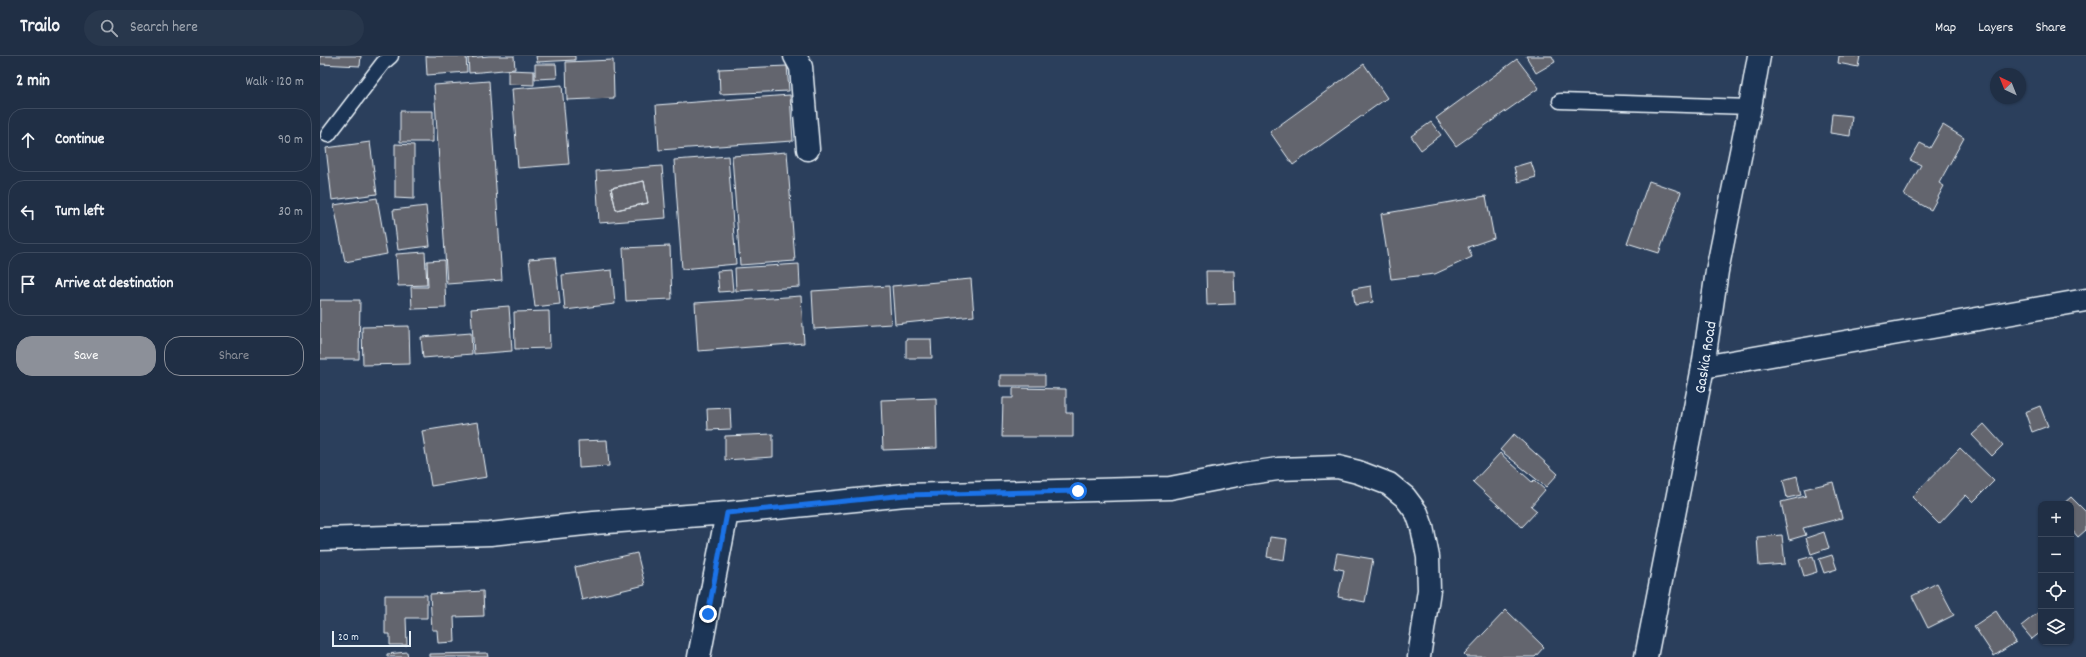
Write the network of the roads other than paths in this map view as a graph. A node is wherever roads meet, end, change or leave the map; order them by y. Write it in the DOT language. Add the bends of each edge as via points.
graph roads {
  1 [pos="391,56"];
  2 [pos="795,56"];
  3 [pos="1759,56"];
  4 [pos="1560,101"];
  5 [pos="1750,107"];
  6 [pos="328,135"];
  7 [pos="808,149"];
  8 [pos="2086,300"];
  9 [pos="1703,367"];
  10 [pos="727,513"];
  11 [pos="320,539"];
  12 [pos="700,657"];
  13 [pos="1419,657"];
  14 [pos="1646,657"];
  1 -- 6 [label="lane"];
  2 -- 7 [label="street" via="801,67"];
  3 -- 5 [label="street, Gaskia Road"];
  4 -- 5 [label="lane"];
  5 -- 9 [label="street, Gaskia Road" via="1717,271"];
  8 -- 9 [label="street"];
  9 -- 14 [label="street, Gaskia Road"];
  10 -- 11 [label="street" via="490,534"];
  10 -- 12 [label="street"];
  10 -- 13 [label="street" via="905,495 1170,488 1278,469 1338,467 1389,484 1405,497 1417,512 1428,557 1428,590"];
}
